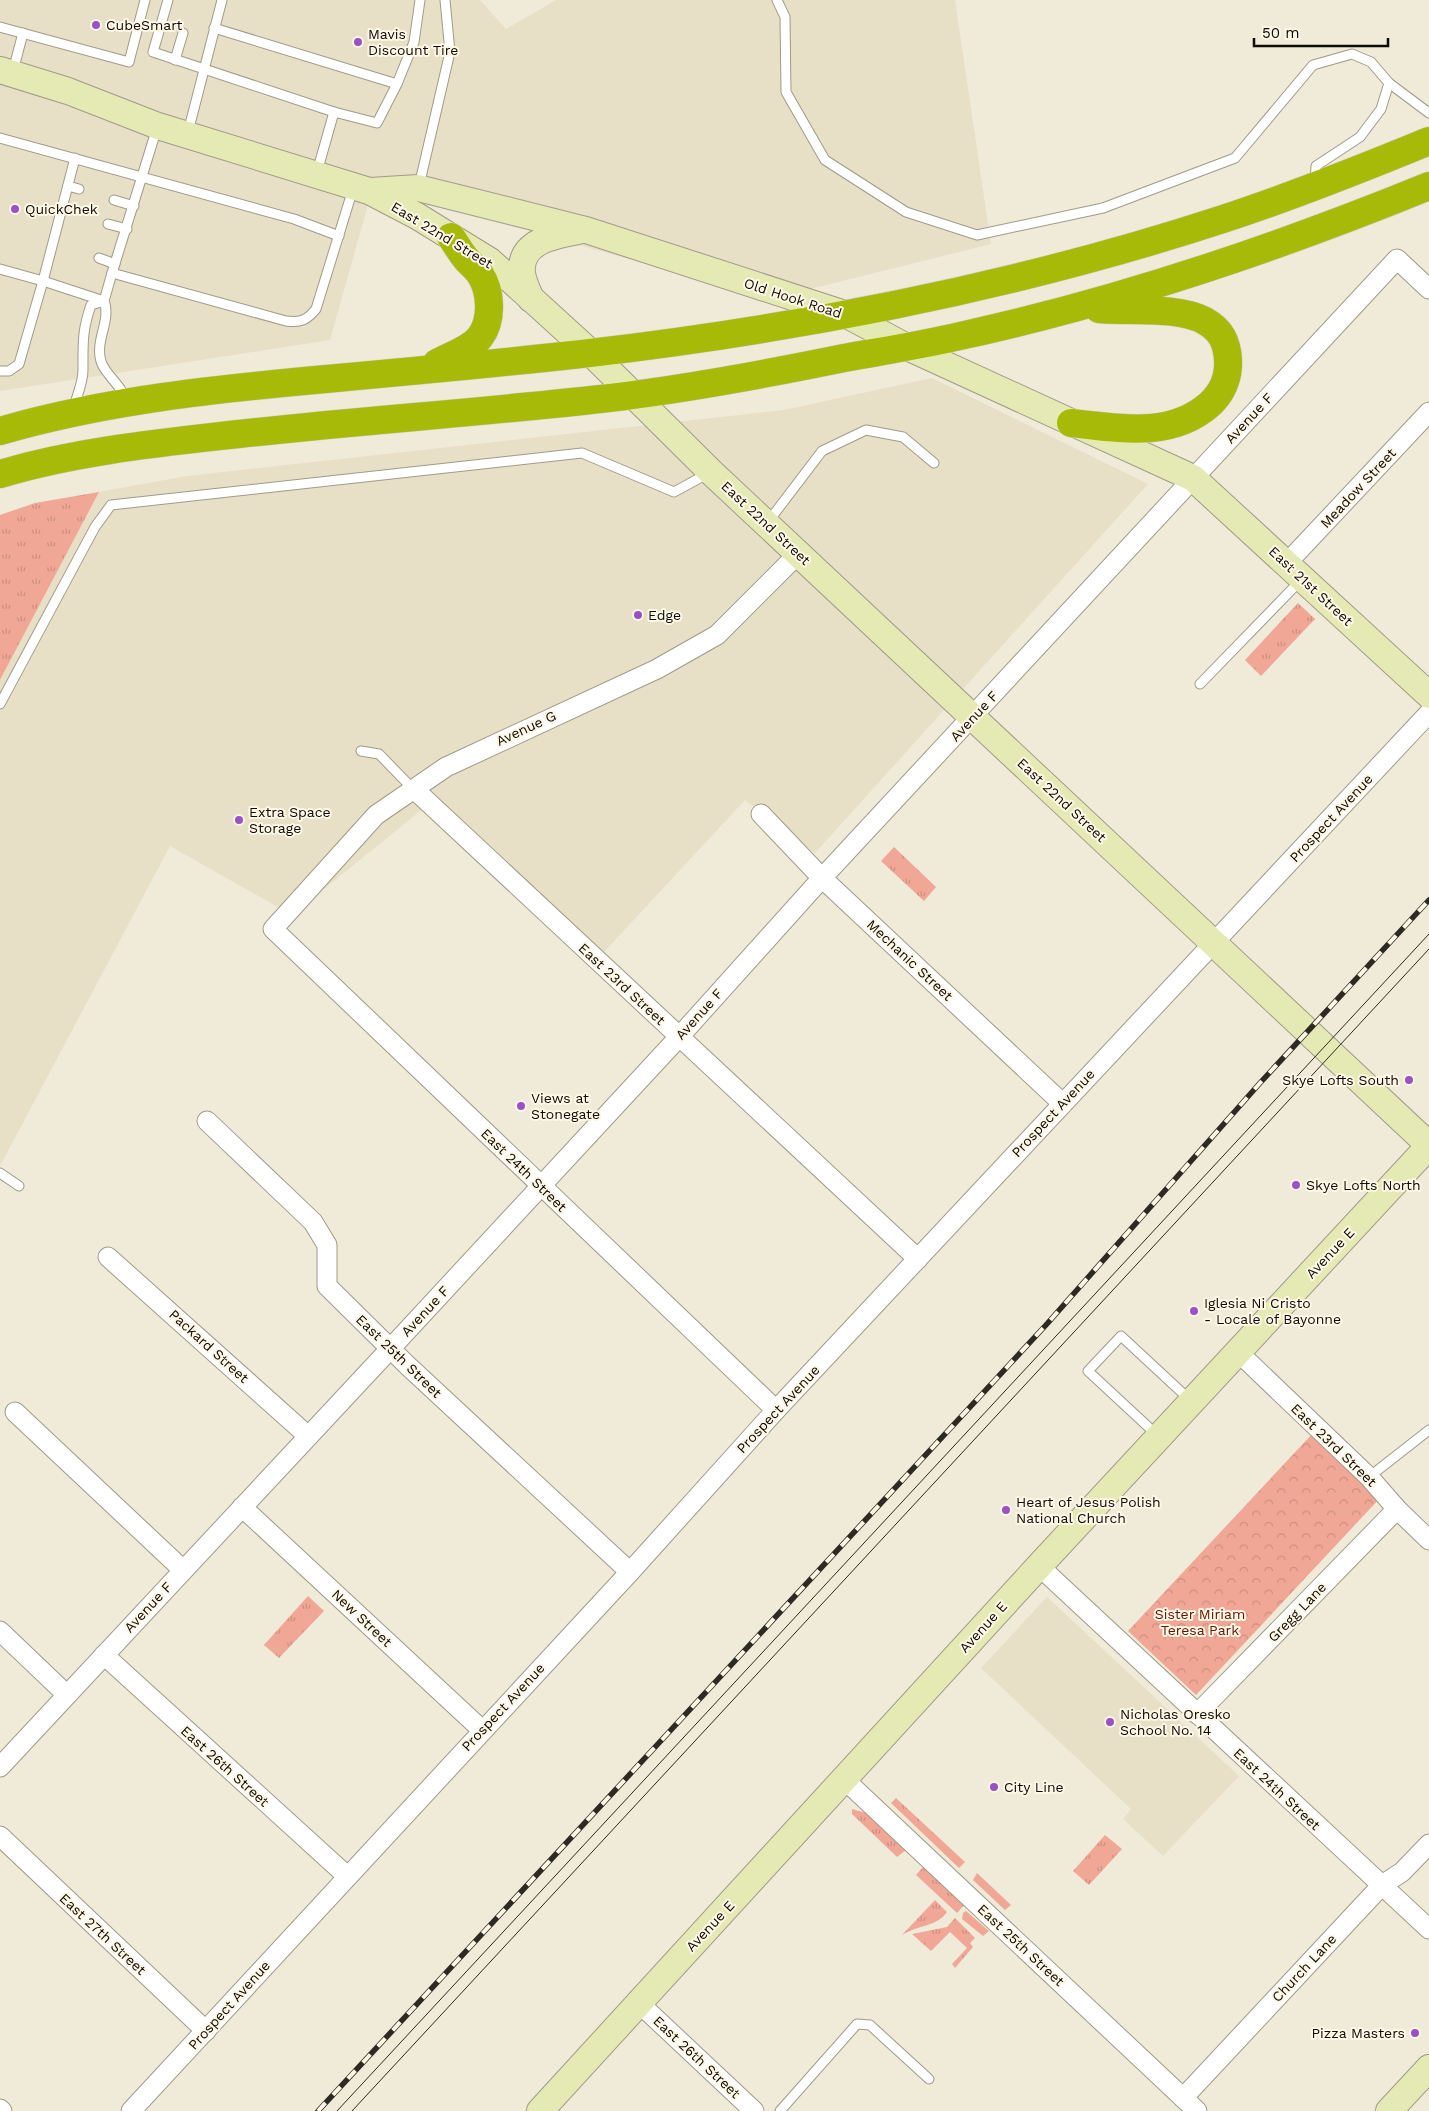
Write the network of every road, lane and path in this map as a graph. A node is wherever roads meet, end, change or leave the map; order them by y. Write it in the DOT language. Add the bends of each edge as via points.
graph roads {
  1 [pos="145,0"];
  2 [pos="168,0"];
  3 [pos="222,0"];
  4 [pos="420,0"];
  5 [pos="445,0"];
  6 [pos="777,0"];
  7 [pos="0,27"];
  8 [pos="214,28"];
  9 [pos="23,33"];
  10 [pos="183,33"];
  11 [pos="175,60"];
  12 [pos="204,71"];
  13 [pos="6,72"];
  14 [pos="1389,83"];
  15 [pos="397,84"];
  16 [pos="334,112"];
  17 [pos="1429,113"];
  18 [pos="158,126"];
  19 [pos="187,134"];
  20 [pos="0,138"];
  21 [pos="1429,141"];
  22 [pos="75,158"];
  23 [pos="316,176"];
  24 [pos="143,177"];
  25 [pos="68,186"];
  26 [pos="1316,186"];
  27 [pos="1429,186"];
  28 [pos="418,188"];
  29 [pos="79,189"];
  30 [pos="362,189"];
  31 [pos="114,200"];
  32 [pos="134,206"];
  33 [pos="61,211"];
  34 [pos="72,214"];
  35 [pos="108,224"];
  36 [pos="127,228"];
  37 [pos="586,230"];
  38 [pos="339,236"];
  39 [pos="451,237"];
  40 [pos="98,258"];
  41 [pos="114,268"];
  42 [pos="0,269"];
  43 [pos="43,282"];
  44 [pos="1429,288"];
  45 [pos="531,299"];
  46 [pos="104,301"];
  47 [pos="1080,306"];
  48 [pos="845,314"];
  49 [pos="905,346"];
  50 [pos="591,353"];
  51 [pos="426,370"];
  52 [pos="0,372"];
  53 [pos="281,383"];
  54 [pos="121,390"];
  55 [pos="630,395"];
  56 [pos="76,400"];
  57 [pos="1429,412"];
  58 [pos="1071,423"];
  59 [pos="0,426"];
  60 [pos="0,431"];
  61 [pos="934,464"];
  62 [pos="710,472"];
  63 [pos="0,474"];
  64 [pos="1193,478"];
  65 [pos="766,524"];
  66 [pos="798,554"];
  67 [pos="1295,571"];
  68 [pos="1200,684"];
  69 [pos="1429,695"];
  70 [pos="0,704"];
  71 [pos="1429,712"];
  72 [pos="973,717"];
  73 [pos="361,751"];
  74 [pos="415,790"];
  75 [pos="761,814"];
  76 [pos="822,878"];
  77 [pos="273,929"];
  78 [pos="1214,943"];
  79 [pos="679,1037"];
  80 [pos="1062,1103"];
  81 [pos="207,1121"];
  82 [pos="1429,1145"];
  83 [pos="0,1173"];
  84 [pos="541,1185"];
  85 [pos="19,1186"];
  86 [pos="108,1257"];
  87 [pos="918,1259"];
  88 [pos="390,1349"];
  89 [pos="1238,1352"];
  90 [pos="1192,1402"];
  91 [pos="776,1410"];
  92 [pos="15,1412"];
  93 [pos="1429,1430"];
  94 [pos="308,1436"];
  95 [pos="1159,1437"];
  96 [pos="1369,1477"];
  97 [pos="242,1507"];
  98 [pos="1397,1509"];
  99 [pos="1429,1540"];
  100 [pos="1039,1566"];
  101 [pos="183,1570"];
  102 [pos="630,1572"];
  103 [pos="0,1631"];
  104 [pos="104,1655"];
  105 [pos="67,1695"];
  106 [pos="1197,1714"];
  107 [pos="482,1730"];
  108 [pos="0,1767"];
  109 [pos="845,1780"];
  110 [pos="0,1836"];
  111 [pos="1429,1844"];
  112 [pos="346,1876"];
  113 [pos="1382,1885"];
  114 [pos="1429,1929"];
  115 [pos="640,2002"];
  116 [pos="206,2031"];
  117 [pos="1429,2068"];
  118 [pos="929,2079"];
  119 [pos="1183,2098"];
  120 [pos="131,2111"];
  121 [pos="540,2111"];
  122 [pos="754,2111"];
  123 [pos="780,2111"];
  124 [pos="1197,2111"];
  125 [pos="1389,2111"];
  1 -- 9 [label="lane" via="129,62"];
  2 -- 11 [label="lane" via="152,52"];
  3 -- 8 [label="lane"];
  4 -- 15 [label="lane" via="414,42"];
  5 -- 28 [label="lane" via="450,52"];
  6 -- 14 [label="lane" via="784,17 786,92 825,160 906,212 976,235 1102,208 1235,158 1313,65 1352,54 1371,62"];
  7 -- 9 [label="lane"];
  8 -- 12 [label="lane"];
  8 -- 15 [label="lane"];
  9 -- 13 [label="lane"];
  10 -- 11 [label="lane"];
  11 -- 12 [label="lane"];
  12 -- 16 [label="lane"];
  12 -- 19 [label="lane"];
  13 -- 18 [label="street, East 22nd Street"];
  14 -- 17 [label="lane"];
  14 -- 26 [label="lane" via="1381,109 1360,136 1316,166"];
  15 -- 16 [label="lane" via="377,123"];
  16 -- 23 [label="lane"];
  18 -- 19 [label="street, East 22nd Street"];
  18 -- 24 [label="lane"];
  19 -- 23 [label="street, East 22nd Street"];
  20 -- 22 [label="lane"];
  21 -- 26 [label="highway"];
  22 -- 24 [label="lane"];
  22 -- 25 [label="lane"];
  23 -- 30 [label="street, East 22nd Street"];
  24 -- 32 [label="lane"];
  24 -- 38 [label="lane" via="294,219"];
  25 -- 29 [label="lane"];
  25 -- 33 [label="lane"];
  26 -- 48 [label="highway" via="1096,257 976,288"];
  27 -- 47 [label="highway" via="1229,260"];
  28 -- 30 [label="street, Old Hook Road"];
  28 -- 37 [label="street, Old Hook Road"];
  30 -- 38 [label="lane"];
  30 -- 39 [label="street, East 22nd Street"];
  31 -- 32 [label="lane"];
  32 -- 36 [label="lane"];
  33 -- 34 [label="lane"];
  33 -- 43 [label="lane" via="57,245"];
  35 -- 36 [label="lane"];
  36 -- 41 [label="lane"];
  37 -- 45 [label="street" via="551,236 537,242 526,255 522,273"];
  37 -- 48 [label="street, Old Hook Road"];
  38 -- 41 [label="lane" via="316,309 308,319 298,323"];
  39 -- 45 [label="street, East 22nd Street" via="490,261"];
  39 -- 51 [label="highway" via="480,274 487,290 488,318 480,337"];
  40 -- 41 [label="lane"];
  41 -- 46 [label="lane"];
  42 -- 43 [label="lane"];
  43 -- 46 [label="lane"];
  43 -- 52 [label="lane" via="19,364 9,371"];
  44 -- 64 [label="street, Avenue F" via="1397,259"];
  45 -- 50 [label="street, East 22nd Street"];
  46 -- 54 [label="lane" via="108,310 99,353 102,364"];
  46 -- 56 [label="lane" via="91,305 84,328 84,371"];
  47 -- 49 [label="highway" via="959,337"];
  47 -- 58 [label="highway" via="1170,312 1204,320 1222,333 1228,351 1229,373 1218,397 1198,415 1170,426 1134,430"];
  48 -- 49 [label="street, Old Hook Road"];
  48 -- 50 [label="highway"];
  49 -- 55 [label="highway" via="769,373"];
  49 -- 58 [label="street, Old Hook Road"];
  50 -- 51 [label="highway"];
  50 -- 55 [label="street, East 22nd Street"];
  51 -- 53 [label="highway"];
  53 -- 54 [label="highway"];
  53 -- 60 [label="highway" via="123,402"];
  54 -- 56 [label="highway"];
  55 -- 62 [label="street, East 22nd Street"];
  55 -- 63 [label="highway" via="201,438 42,461"];
  56 -- 59 [label="highway"];
  57 -- 67 [label="street, Meadow Street"];
  58 -- 64 [label="street, Old Hook Road"];
  61 -- 65 [label="lane" via="903,437 866,430 822,451"];
  62 -- 65 [label="street, East 22nd Street"];
  62 -- 70 [label="lane" via="674,492 582,453 112,505 95,527"];
  64 -- 67 [label="street, East 21st Street"];
  64 -- 72 [label="street, Avenue F"];
  65 -- 66 [label="street, East 22nd Street"];
  66 -- 72 [label="street, East 22nd Street"];
  66 -- 74 [label="street, Avenue G" via="717,635 656,669 446,766"];
  67 -- 68 [label="lane"];
  67 -- 69 [label="street, East 21st Street"];
  71 -- 78 [label="street, Prospect Avenue"];
  72 -- 76 [label="street, Avenue F"];
  72 -- 78 [label="street, East 22nd Street"];
  73 -- 74 [label="lane" via="379,754"];
  74 -- 77 [label="street, Avenue G" via="376,815"];
  74 -- 79 [label="street, East 23rd Street"];
  75 -- 76 [label="street, Mechanic Street"];
  76 -- 79 [label="street, Avenue F"];
  76 -- 80 [label="street, Mechanic Street"];
  77 -- 84 [label="street, East 24th Street"];
  78 -- 80 [label="street, Prospect Avenue"];
  78 -- 82 [label="street, East 22nd Street"];
  79 -- 84 [label="street, Avenue F"];
  79 -- 87 [label="street, East 23rd Street"];
  80 -- 87 [label="street, Prospect Avenue"];
  81 -- 88 [label="street, East 25th Street" via="313,1222 327,1245 327,1286"];
  82 -- 89 [label="street, Avenue E"];
  83 -- 85 [label="lane"];
  84 -- 88 [label="street, Avenue F"];
  84 -- 91 [label="street, East 24th Street"];
  86 -- 94 [label="street, Packard Street"];
  87 -- 91 [label="street, Prospect Avenue"];
  88 -- 94 [label="street, Avenue F"];
  88 -- 102 [label="street, East 25th Street"];
  89 -- 90 [label="street, Avenue E"];
  89 -- 96 [label="street, East 23rd Street"];
  90 -- 95 [label="street, Avenue E"];
  90 -- 95 [label="lane" via="1120,1336 1088,1371"];
  91 -- 102 [label="street, Prospect Avenue"];
  92 -- 101 [label="street"];
  93 -- 96 [label="lane"];
  94 -- 97 [label="street, Avenue F"];
  95 -- 100 [label="street, Avenue E"];
  96 -- 98 [label="street, East 23rd Street"];
  97 -- 101 [label="street, Avenue F"];
  97 -- 107 [label="street, New Street"];
  98 -- 99 [label="street, East 23rd Street"];
  98 -- 106 [label="street, Gregg Lane"];
  100 -- 106 [label="street, East 24th Street"];
  100 -- 109 [label="street, Avenue E"];
  101 -- 104 [label="street, Avenue F"];
  102 -- 107 [label="street, Prospect Avenue"];
  103 -- 105 [label="street"];
  104 -- 105 [label="street, Avenue F"];
  104 -- 112 [label="street, East 26th Street"];
  105 -- 108 [label="street, Avenue F"];
  106 -- 113 [label="street, East 24th Street"];
  107 -- 112 [label="street, Prospect Avenue"];
  109 -- 115 [label="street, Avenue E"];
  109 -- 119 [label="street, East 25th Street"];
  110 -- 116 [label="street, East 27th Street"];
  111 -- 113 [label="street, Church Lane" via="1402,1872"];
  112 -- 116 [label="street, Prospect Avenue"];
  113 -- 114 [label="street, East 24th Street"];
  113 -- 119 [label="street, Church Lane"];
  115 -- 121 [label="street, Avenue E"];
  115 -- 122 [label="street, East 26th Street"];
  116 -- 120 [label="street, Prospect Avenue"];
  117 -- 125 [label="street"];
  118 -- 123 [label="lane" via="870,2025 857,2024"];
  119 -- 124 [label="street, East 25th Street"];
}
